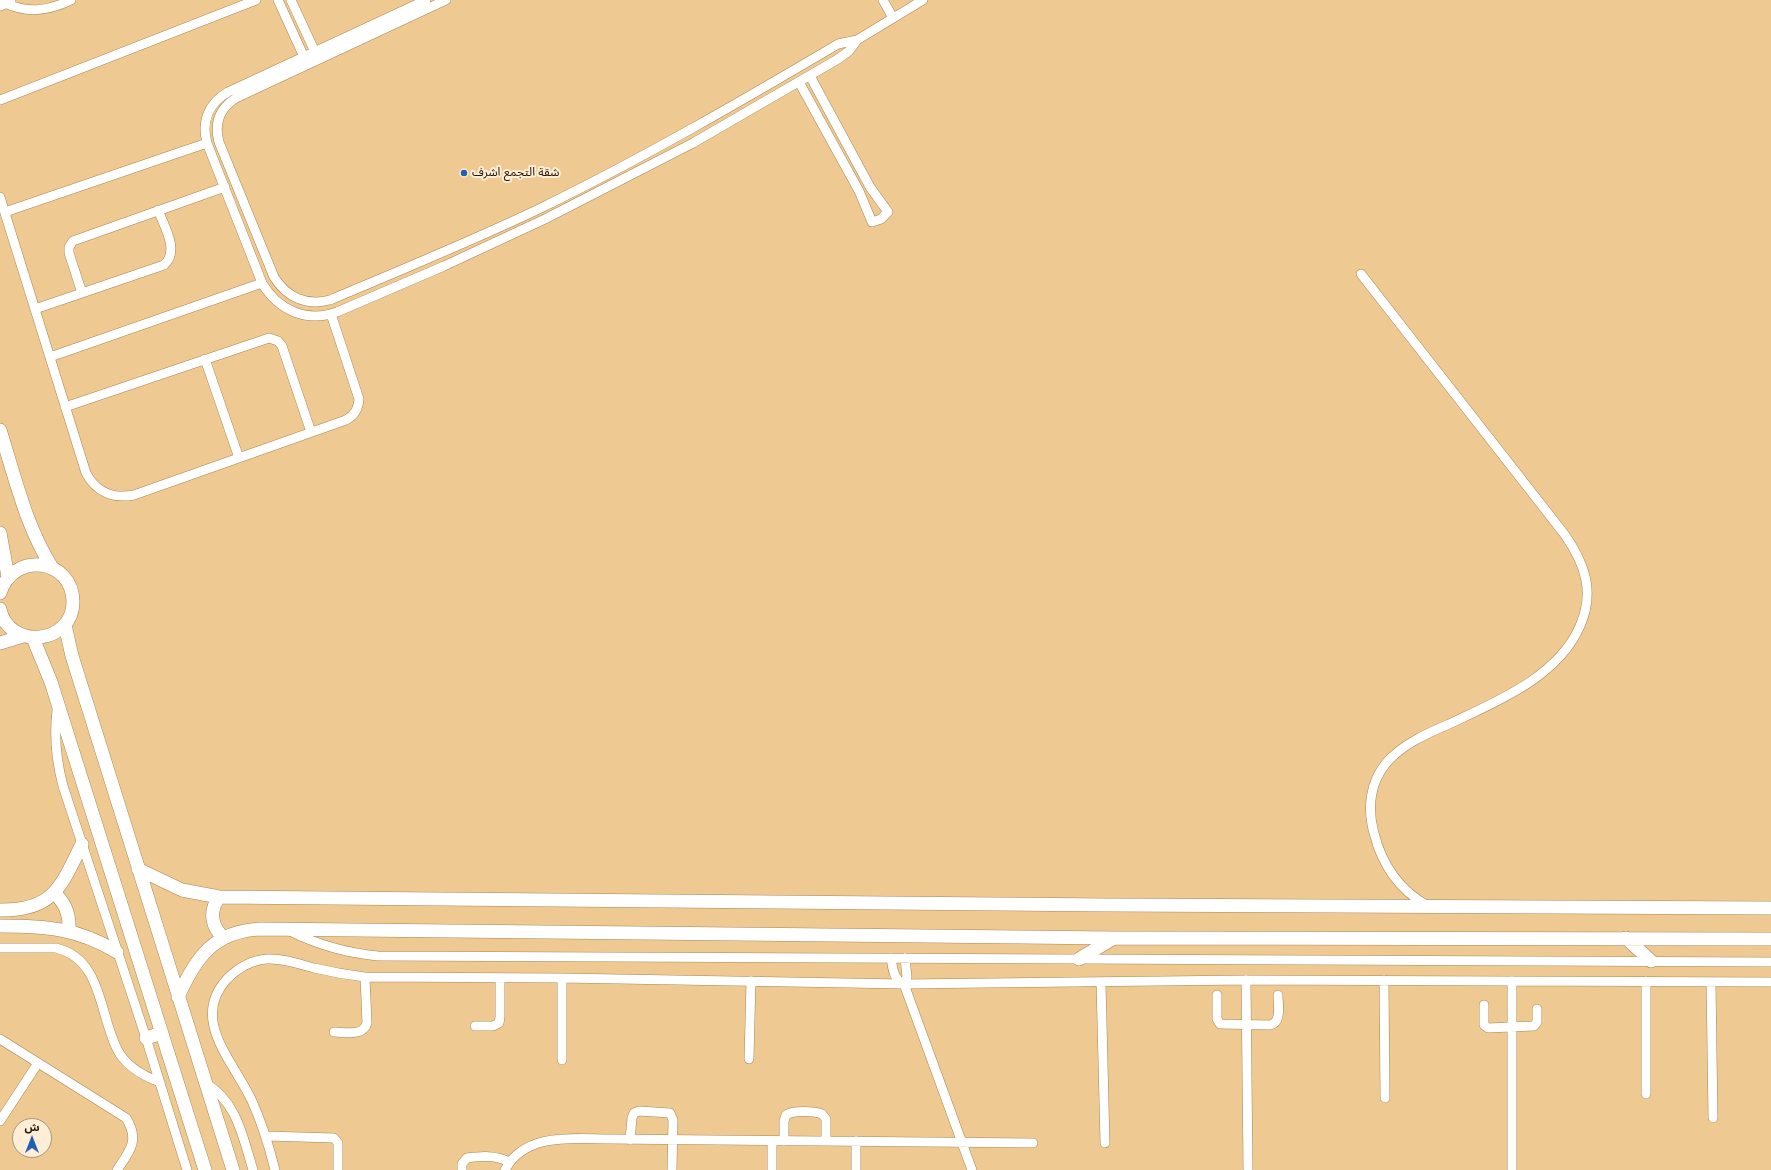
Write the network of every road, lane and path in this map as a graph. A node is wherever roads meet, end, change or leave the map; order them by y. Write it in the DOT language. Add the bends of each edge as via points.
graph roads {
  1 [pos="71,0"];
  2 [pos="256,0"];
  3 [pos="278,0"];
  4 [pos="291,0"];
  5 [pos="426,0"];
  6 [pos="446,0"];
  7 [pos="883,0"];
  8 [pos="923,0"];
  9 [pos="4,2"];
  10 [pos="894,18"];
  11 [pos="857,40"];
  12 [pos="315,52"];
  13 [pos="303,61"];
  14 [pos="810,76"];
  15 [pos="799,82"];
  16 [pos="0,100"];
  17 [pos="740,102"];
  18 [pos="747,113"];
  19 [pos="207,143"];
  20 [pos="225,187"];
  21 [pos="581,188"];
  22 [pos="0,197"];
  23 [pos="587,198"];
  24 [pos="158,210"];
  25 [pos="5,212"];
  26 [pos="1361,274"];
  27 [pos="375,282"];
  28 [pos="262,283"];
  29 [pos="82,293"];
  30 [pos="380,293"];
  31 [pos="35,309"];
  32 [pos="331,314"];
  33 [pos="50,357"];
  34 [pos="205,359"];
  35 [pos="65,407"];
  36 [pos="0,430"];
  37 [pos="311,432"];
  38 [pos="239,458"];
  39 [pos="0,533"];
  40 [pos="53,569"];
  41 [pos="3,586"];
  42 [pos="0,609"];
  43 [pos="64,625"];
  44 [pos="28,637"];
  45 [pos="0,643"];
  46 [pos="58,706"];
  47 [pos="82,844"];
  48 [pos="138,868"];
  49 [pos="54,892"];
  50 [pos="219,897"];
  51 [pos="1428,906"];
  52 [pos="1771,908"];
  53 [pos="0,910"];
  54 [pos="0,926"];
  55 [pos="285,929"];
  56 [pos="69,931"];
  57 [pos="224,938"];
  58 [pos="1115,938"];
  59 [pos="1626,938"];
  60 [pos="1771,939"];
  61 [pos="0,948"];
  62 [pos="117,952"];
  63 [pos="891,958"];
  64 [pos="905,958"];
  65 [pos="1079,959"];
  66 [pos="1651,961"];
  67 [pos="1771,962"];
  68 [pos="365,977"];
  69 [pos="500,978"];
  70 [pos="562,978"];
  71 [pos="1246,980"];
  72 [pos="1384,980"];
  73 [pos="751,981"];
  74 [pos="1512,981"];
  75 [pos="1646,981"];
  76 [pos="1101,982"];
  77 [pos="1711,982"];
  78 [pos="1771,982"];
  79 [pos="904,984"];
  80 [pos="1217,995"];
  81 [pos="1278,995"];
  82 [pos="178,997"];
  83 [pos="1484,1005"];
  84 [pos="1537,1009"];
  85 [pos="1246,1025"];
  86 [pos="476,1026"];
  87 [pos="1512,1027"];
  88 [pos="334,1032"];
  89 [pos="162,1033"];
  90 [pos="146,1038"];
  91 [pos="0,1039"];
  92 [pos="749,1059"];
  93 [pos="562,1060"];
  94 [pos="38,1063"];
  95 [pos="160,1082"];
  96 [pos="204,1082"];
  97 [pos="1646,1094"];
  98 [pos="1385,1098"];
  99 [pos="1713,1118"];
  100 [pos="0,1121"];
  101 [pos="266,1136"];
  102 [pos="630,1140"];
  103 [pos="672,1140"];
  104 [pos="772,1141"];
  105 [pos="784,1141"];
  106 [pos="826,1141"];
  107 [pos="856,1141"];
  108 [pos="962,1142"];
  109 [pos="1033,1143"];
  110 [pos="1105,1143"];
  111 [pos="507,1166"];
  112 [pos="117,1170"];
  113 [pos="187,1170"];
  114 [pos="205,1170"];
  115 [pos="233,1170"];
  116 [pos="253,1170"];
  117 [pos="275,1170"];
  118 [pos="338,1170"];
  119 [pos="462,1170"];
  120 [pos="672,1170"];
  121 [pos="772,1170"];
  122 [pos="856,1170"];
  123 [pos="972,1170"];
  124 [pos="1248,1170"];
  125 [pos="1512,1170"];
  1 -- 9 [label="street" via="49,9 33,10 18,8"];
  2 -- 16 [label="street"];
  3 -- 13 [label="street"];
  4 -- 12 [label="street"];
  5 -- 12 [label="street"];
  6 -- 13 [label="street"];
  7 -- 10 [label="street"];
  8 -- 10 [label="street"];
  10 -- 11 [label="street"];
  11 -- 14 [label="street" via="843,56"];
  11 -- 17 [label="street" via="838,44"];
  12 -- 13 [label="street"];
  13 -- 19 [label="street" via="217,99 207,116"];
  13 -- 27 [label="street" via="230,101 217,123 218,142 274,277 282,289 301,301 316,303"];
  14 -- 15 [label="street"];
  14 -- 15 [label="street" via="870,187 888,212 881,219 872,222 859,191"];
  15 -- 18 [label="street"];
  17 -- 18 [label="street"];
  17 -- 21 [label="street"];
  18 -- 23 [label="street"];
  19 -- 20 [label="street"];
  19 -- 25 [label="street"];
  20 -- 24 [label="street"];
  20 -- 28 [label="street"];
  21 -- 23 [label="street"];
  21 -- 27 [label="street" via="490,232"];
  22 -- 25 [label="street"];
  23 -- 30 [label="street" via="495,243"];
  24 -- 29 [label="street" via="73,241 69,253"];
  24 -- 29 [label="street" via="171,246 172,254 168,262"];
  25 -- 31 [label="street"];
  26 -- 51 [label="street" via="1565,535 1579,559 1587,585 1588,602 1579,630 1570,644 1548,667 1494,702 1412,743 1388,760 1378,774 1372,790 1370,808 1372,828 1380,852 1391,874 1402,887"];
  27 -- 30 [label="street"];
  28 -- 32 [label="street" via="272,298 287,309 304,315"];
  28 -- 33 [label="street"];
  29 -- 31 [label="street"];
  30 -- 32 [label="street"];
  31 -- 33 [label="street"];
  32 -- 37 [label="street" via="357,392 358,405 352,417"];
  33 -- 35 [label="street"];
  34 -- 35 [label="street"];
  34 -- 37 [label="street" via="266,338 278,341 282,346"];
  34 -- 38 [label="street"];
  35 -- 38 [label="street" via="86,473 95,486 110,495 134,495"];
  36 -- 40 [label="street" via="31,526 40,548"];
  37 -- 38 [label="street"];
  39 -- 41 [label="street"];
  40 -- 41 [label="street" via="42,565 29,565 18,569"];
  40 -- 43 [label="street" via="63,576 72,591 72,609"];
  42 -- 44 [label="street" via="7,624"];
  43 -- 44 [label="street" via="50,635"];
  43 -- 48 [label="street"];
  44 -- 45 [label="street"];
  44 -- 46 [label="street" via="46,667"];
  46 -- 47 [label="street" via="58,763"];
  46 -- 89 [label="street"];
  47 -- 49 [label="street" via="64,879"];
  47 -- 62 [label="street"];
  48 -- 50 [label="street" via="182,890"];
  48 -- 82 [label="street"];
  49 -- 53 [label="street" via="34,906 19,910"];
  49 -- 56 [label="street" via="68,913"];
  50 -- 51 [label="street"];
  50 -- 57 [label="street" via="214,906 213,921"];
  51 -- 52 [label="street"];
  54 -- 56 [label="street" via="38,926"];
  55 -- 57 [label="street" via="251,929"];
  55 -- 58 [label="street"];
  55 -- 63 [label="street" via="340,950 378,956"];
  56 -- 62 [label="street" via="91,938"];
  57 -- 82 [label="street" via="208,948 196,962"];
  58 -- 59 [label="street"];
  58 -- 65 [label="street"];
  59 -- 60 [label="street"];
  59 -- 66 [label="street"];
  61 -- 95 [label="street" via="56,948 80,959 90,973 117,1049 135,1069"];
  62 -- 90 [label="street"];
  63 -- 64 [label="street"];
  63 -- 79 [label="street" via="896,979"];
  64 -- 65 [label="street"];
  64 -- 79 [label="street" via="907,977"];
  65 -- 66 [label="street"];
  66 -- 67 [label="street"];
  68 -- 69 [label="street"];
  68 -- 88 [label="street" via="367,1023 364,1029 359,1032"];
  68 -- 101 [label="street" via="266,959 240,968 220,989 212,1016 215,1035 248,1093"];
  69 -- 70 [label="street"];
  69 -- 86 [label="street" via="499,1023 493,1026"];
  70 -- 73 [label="street"];
  70 -- 93 [label="street"];
  71 -- 72 [label="street"];
  71 -- 76 [label="street"];
  71 -- 85 [label="street"];
  72 -- 74 [label="street"];
  72 -- 98 [label="street"];
  73 -- 79 [label="street"];
  73 -- 92 [label="street"];
  74 -- 75 [label="street"];
  74 -- 87 [label="street"];
  75 -- 77 [label="street"];
  75 -- 97 [label="street"];
  76 -- 79 [label="street"];
  76 -- 110 [label="street"];
  77 -- 78 [label="street"];
  77 -- 99 [label="street"];
  79 -- 108 [label="street"];
  80 -- 85 [label="street" via="1219,1023"];
  81 -- 85 [label="street" via="1276,1022 1273,1025"];
  82 -- 96 [label="street"];
  83 -- 87 [label="street" via="1486,1027"];
  84 -- 87 [label="street" via="1537,1022 1534,1026"];
  85 -- 124 [label="street"];
  87 -- 125 [label="street"];
  89 -- 90 [label="street"];
  89 -- 114 [label="street"];
  90 -- 95 [label="street"];
  91 -- 94 [label="street"];
  94 -- 100 [label="street"];
  94 -- 112 [label="street" via="126,1118 134,1136 132,1145"];
  95 -- 113 [label="street"];
  96 -- 115 [label="street"];
  96 -- 116 [label="street" via="217,1091 232,1108"];
  101 -- 117 [label="street"];
  101 -- 118 [label="street" via="334,1138 338,1143"];
  102 -- 103 [label="street"];
  102 -- 103 [label="street" via="632,1115 639,1111 670,1113 673,1118"];
  102 -- 111 [label="street" via="548,1140 530,1145 518,1153"];
  103 -- 104 [label="street"];
  103 -- 120 [label="street"];
  104 -- 105 [label="street"];
  104 -- 121 [label="street"];
  105 -- 106 [label="street"];
  105 -- 106 [label="street" via="784,1120 786,1115 791,1113 822,1114 826,1119"];
  106 -- 107 [label="street"];
  107 -- 108 [label="street"];
  107 -- 122 [label="street"];
  108 -- 109 [label="street"];
  108 -- 123 [label="street"];
  111 -- 119 [label="street" via="501,1158 467,1158 462,1164"];
}
